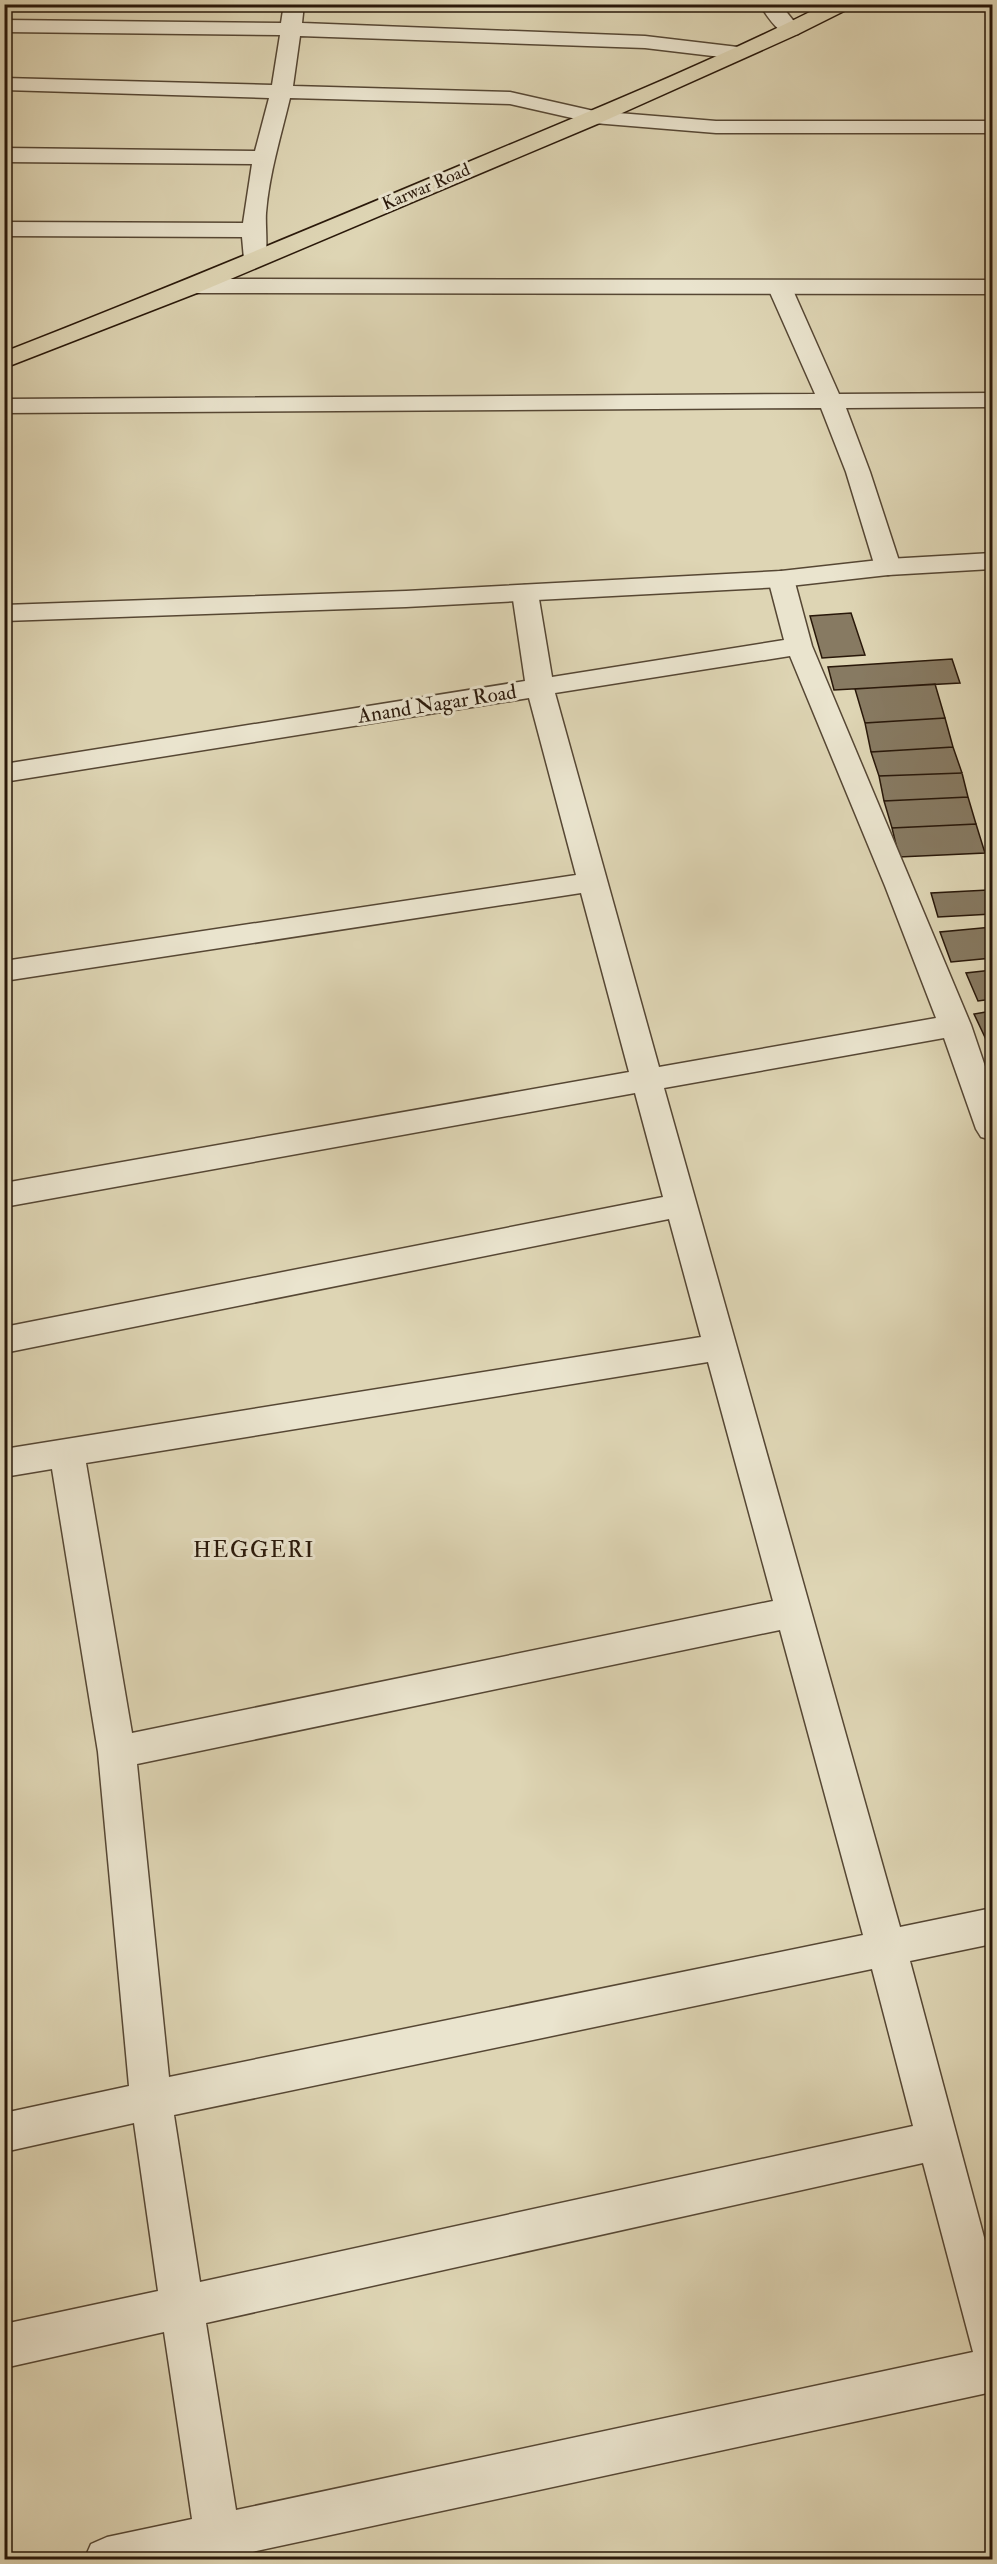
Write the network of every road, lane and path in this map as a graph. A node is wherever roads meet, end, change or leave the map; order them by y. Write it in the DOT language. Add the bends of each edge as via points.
graph roads {
  1 [pos="294,4"];
  2 [pos="769,4"];
  3 [pos="843,4"];
  4 [pos="4,26"];
  5 [pos="290,29"];
  6 [pos="791,30"];
  7 [pos="738,53"];
  8 [pos="4,84"];
  9 [pos="281,91"];
  10 [pos="594,117"];
  11 [pos="993,127"];
  12 [pos="4,155"];
  13 [pos="262,158"];
  14 [pos="4,229"];
  15 [pos="252,230"];
  16 [pos="255,259"];
  17 [pos="194,286"];
  18 [pos="993,286"];
  19 [pos="780,288"];
  20 [pos="4,361"];
  21 [pos="993,400"];
  22 [pos="831,402"];
  23 [pos="4,406"];
  24 [pos="993,561"];
  25 [pos="888,567"];
  26 [pos="781,579"];
  27 [pos="525,593"];
  28 [pos="4,613"];
  29 [pos="799,646"];
  30 [pos="540,688"];
  31 [pos="4,773"];
  32 [pos="592,882"];
  33 [pos="4,971"];
  34 [pos="956,1025"];
  35 [pos="646,1081"];
  36 [pos="993,1129"];
  37 [pos="4,1195"];
  38 [pos="680,1205"];
  39 [pos="4,1340"];
  40 [pos="721,1347"];
  41 [pos="68,1454"];
  42 [pos="4,1463"];
  43 [pos="794,1612"];
  44 [pos="117,1752"];
  45 [pos="993,1926"];
  46 [pos="886,1946"];
  47 [pos="151,2100"];
  48 [pos="4,2133"];
  49 [pos="938,2140"];
  50 [pos="183,2308"];
  51 [pos="4,2346"];
  52 [pos="993,2346"];
  53 [pos="993,2370"];
  54 [pos="217,2536"];
  55 [pos="106,2559"];
  1 -- 5 [label="street"];
  2 -- 6 [label="street"];
  3 -- 6 [label="highway, Karwar Road"];
  4 -- 5 [label="street"];
  5 -- 7 [label="street" via="645,42"];
  5 -- 9 [label="street"];
  6 -- 7 [label="highway, Karwar Road"];
  7 -- 10 [label="highway, Karwar Road"];
  8 -- 9 [label="street"];
  9 -- 10 [label="street" via="510,98"];
  9 -- 13 [label="street"];
  10 -- 11 [label="street" via="716,127"];
  10 -- 16 [label="highway, Karwar Road"];
  12 -- 13 [label="street"];
  13 -- 15 [label="street"];
  14 -- 15 [label="street"];
  15 -- 16 [label="street"];
  16 -- 17 [label="highway, Karwar Road"];
  17 -- 19 [label="street"];
  17 -- 20 [label="highway, Karwar Road"];
  18 -- 19 [label="street"];
  19 -- 22 [label="street"];
  21 -- 22 [label="street"];
  22 -- 23 [label="street"];
  22 -- 25 [label="street"];
  24 -- 25 [label="street"];
  25 -- 26 [label="street"];
  26 -- 27 [label="street"];
  26 -- 29 [label="street"];
  27 -- 28 [label="street"];
  27 -- 30 [label="street"];
  29 -- 30 [label="street, Anand Nagar Road"];
  29 -- 34 [label="street"];
  30 -- 31 [label="street, Anand Nagar Road"];
  30 -- 32 [label="street"];
  32 -- 33 [label="street"];
  32 -- 35 [label="street"];
  34 -- 35 [label="street"];
  34 -- 36 [label="street"];
  35 -- 37 [label="street"];
  35 -- 38 [label="street"];
  38 -- 39 [label="street"];
  38 -- 40 [label="street"];
  40 -- 41 [label="street"];
  40 -- 43 [label="street"];
  41 -- 42 [label="street"];
  41 -- 44 [label="street"];
  43 -- 44 [label="street"];
  43 -- 46 [label="street"];
  44 -- 47 [label="street"];
  45 -- 46 [label="street"];
  46 -- 47 [label="street"];
  46 -- 49 [label="street"];
  47 -- 48 [label="street"];
  47 -- 50 [label="street"];
  49 -- 50 [label="street"];
  49 -- 52 [label="street"];
  50 -- 51 [label="street"];
  50 -- 54 [label="street"];
  53 -- 54 [label="street"];
  54 -- 55 [label="street"];
}
